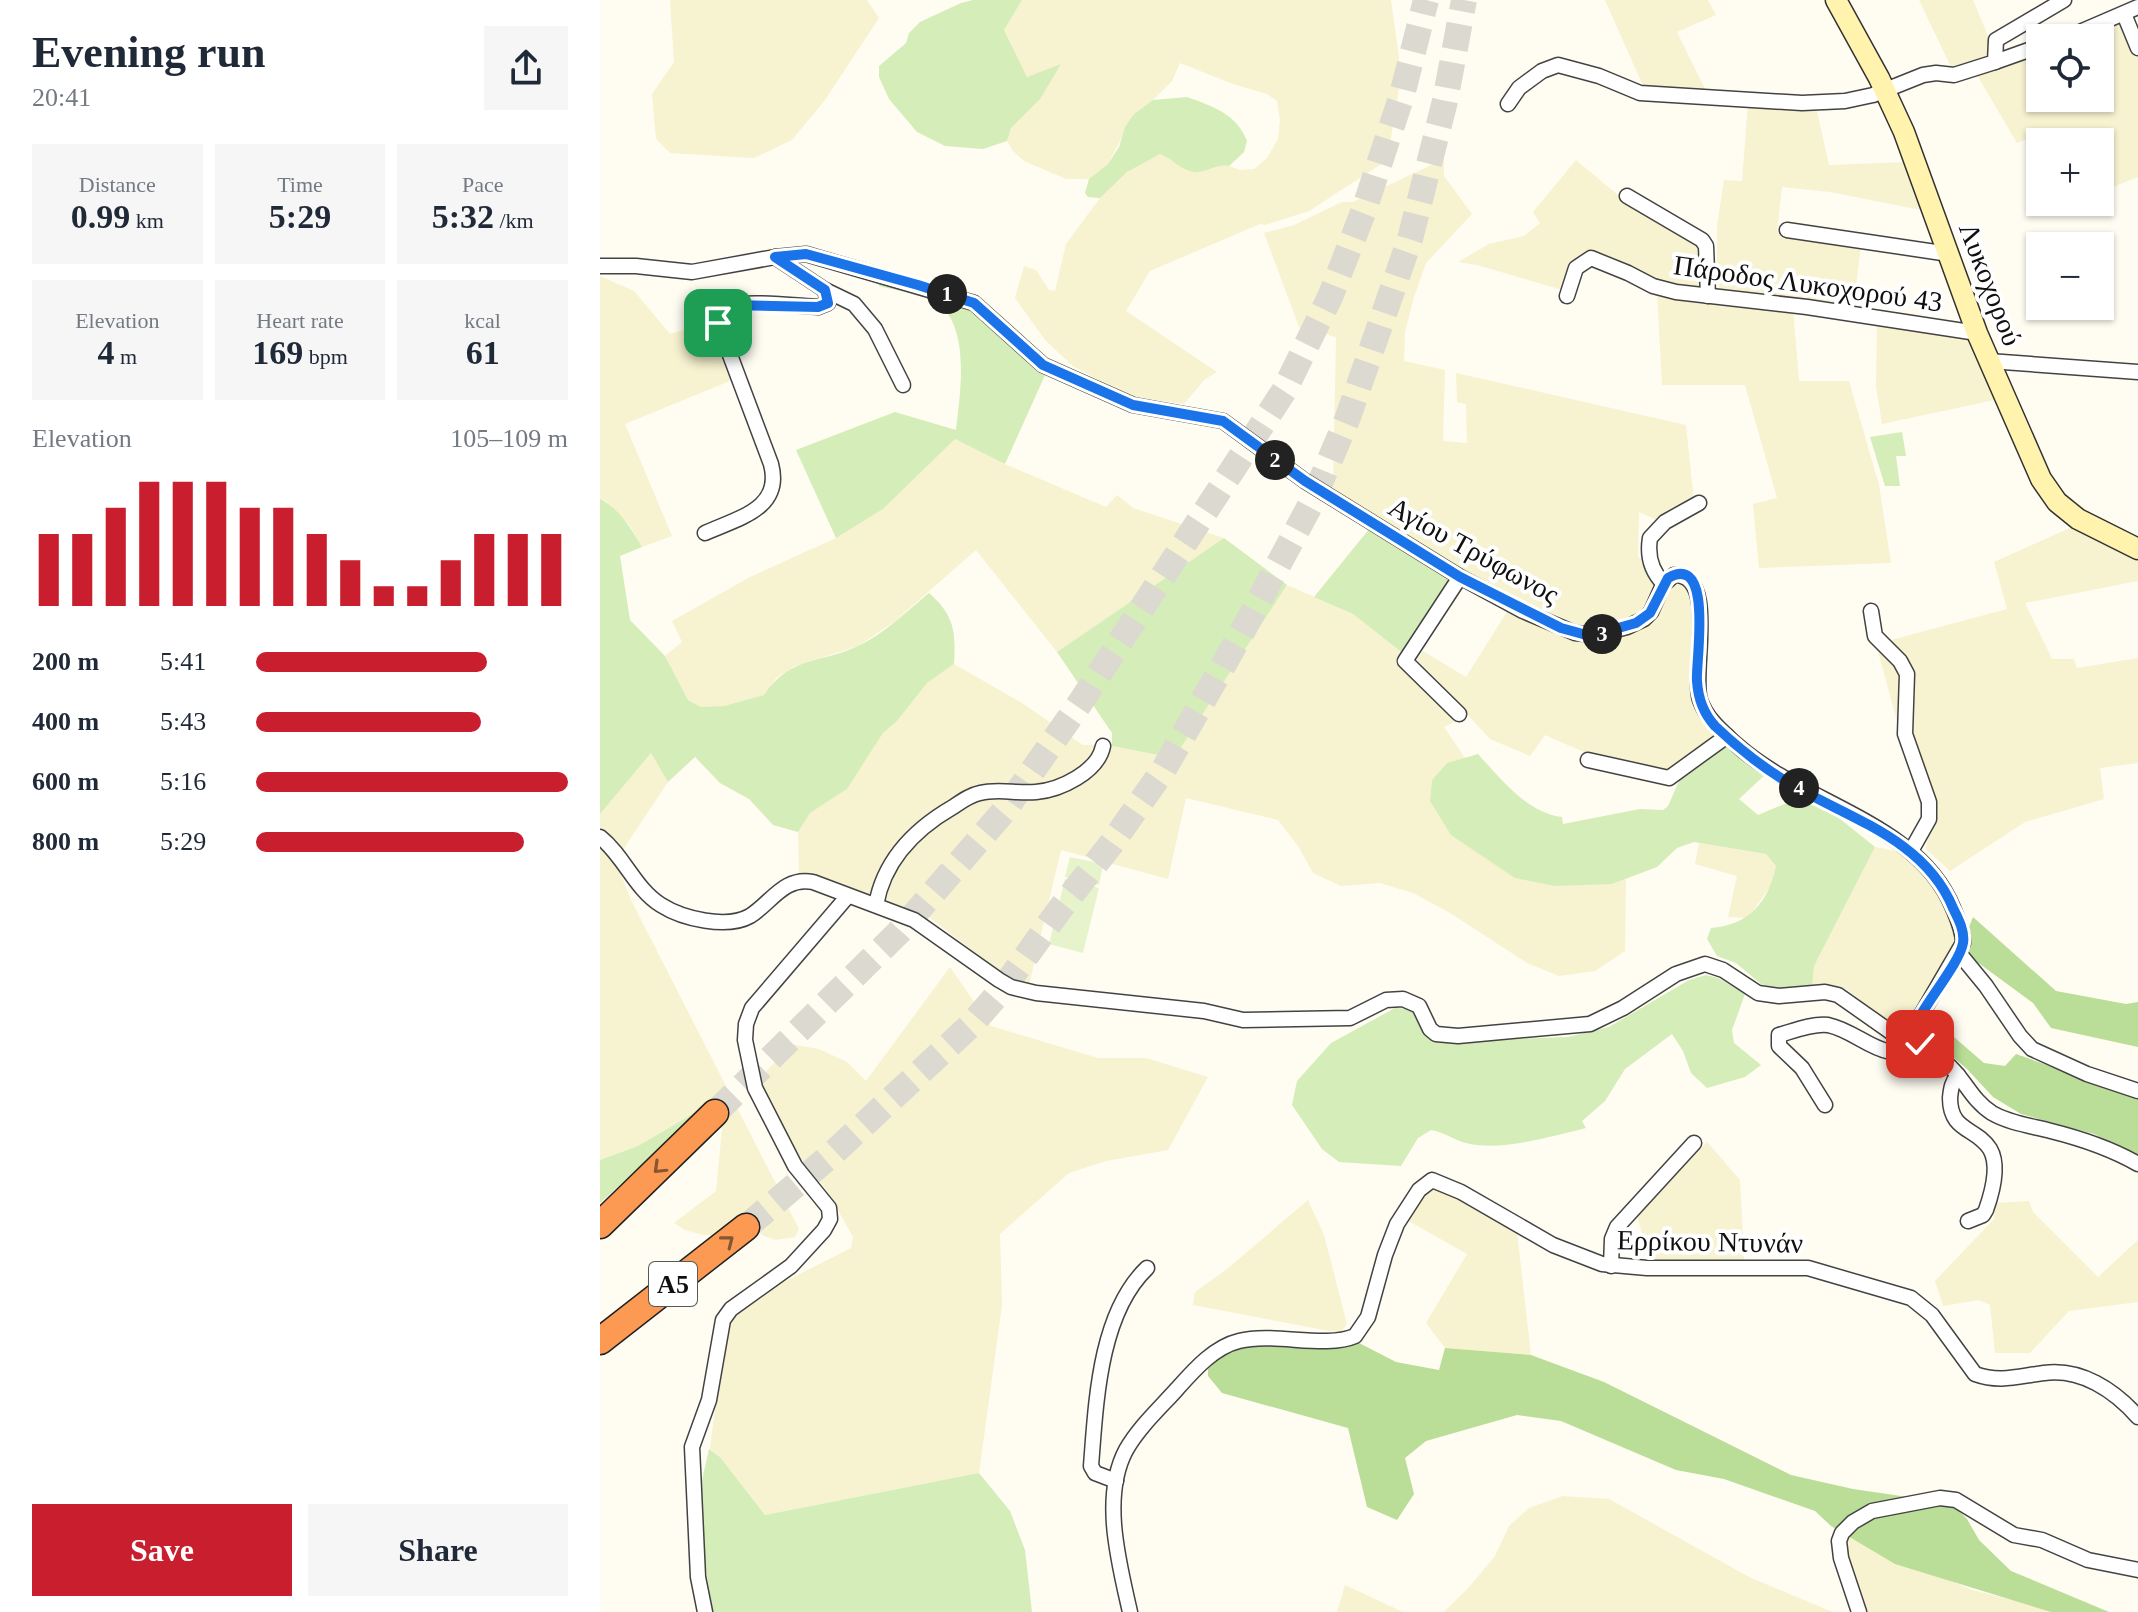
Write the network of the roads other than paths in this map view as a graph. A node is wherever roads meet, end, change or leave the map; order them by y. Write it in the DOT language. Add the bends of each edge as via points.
graph roads {
  1 [pos="1836,0"];
  2 [pos="2064,0"];
  3 [pos="2138,7"];
  4 [pos="2124,14"];
  5 [pos="2100,24"];
  6 [pos="2138,48"];
  7 [pos="2026,51"];
  8 [pos="1995,62"];
  9 [pos="1886,92"];
  10 [pos="1508,104"];
  11 [pos="1627,196"];
  12 [pos="1787,230"];
  13 [pos="1949,254"];
  14 [pos="775,257"];
  15 [pos="600,266"];
  16 [pos="825,290"];
  17 [pos="1567,296"];
  18 [pos="1708,296"];
  19 [pos="1977,333"];
  20 [pos="1989,361"];
  21 [pos="2138,372"];
  22 [pos="903,385"];
  23 [pos="1699,503"];
  24 [pos="705,533"];
  25 [pos="2138,549"];
  26 [pos="1460,577"];
  27 [pos="1664,584"];
  28 [pos="1871,611"];
  29 [pos="1459,714"];
  30 [pos="1727,736"];
  31 [pos="1103,746"];
  32 [pos="1588,760"];
  33 [pos="600,837"];
  34 [pos="1911,851"];
  35 [pos="847,897"];
  36 [pos="876,905"];
  37 [pos="1959,953"];
  38 [pos="1919,1043"];
  39 [pos="1958,1075"];
  40 [pos="2138,1091"];
  41 [pos="1825,1105"];
  42 [pos="715,1113"];
  43 [pos="1694,1143"];
  44 [pos="2138,1164"];
  45 [pos="1968,1221"];
  46 [pos="600,1225"];
  47 [pos="746,1227"];
  48 [pos="1611,1266"];
  49 [pos="1147,1268"];
  50 [pos="600,1341"];
  51 [pos="2138,1417"];
  52 [pos="1116,1481"];
  53 [pos="2138,1570"];
  54 [pos="705,1612"];
  55 [pos="1130,1612"];
  56 [pos="1859,1612"];
  1 -- 9 [label="street, Λυκοχορού"];
  2 -- 8 [label="street" via="1996,40"];
  3 -- 4 [label="street"];
  4 -- 5 [label="street"];
  4 -- 6 [label="street"];
  7 -- 8 [label="street"];
  8 -- 9 [label="street" via="1954,75 1927,74"];
  9 -- 10 [label="street" via="1802,103 1666,96 1640,93 1558,65 1519,88"];
  9 -- 13 [label="street, Λυκοχορού"];
  11 -- 18 [label="street" via="1702,240"];
  12 -- 13 [label="street"];
  13 -- 19 [label="street, Λυκοχορού"];
  14 -- 15 [label="street, Αγίου Τρύφωνος" via="692,272"];
  14 -- 16 [label="street"];
  14 -- 26 [label="street, Αγίου Τρύφωνος" via="806,254 974,303 1043,365 1133,405 1223,421 1305,481"];
  16 -- 22 [label="street" via="854,304 875,329"];
  16 -- 24 [label="street" via="828,303 818,307 739,304 724,307 718,315 774,480 764,503"];
  17 -- 18 [label="street, Πάροδος Λυκοχορού 43" via="1578,266 1591,258 1661,289"];
  18 -- 19 [label="street, Πάροδος Λυκοχορού 43"];
  19 -- 20 [label="street, Λυκοχορού"];
  20 -- 21 [label="street"];
  20 -- 25 [label="street, Λυκοχορού" via="2036,469 2057,502 2090,527"];
  23 -- 27 [label="street" via="1665,522 1650,538 1651,564"];
  26 -- 27 [label="street, Αγίου Τρύφωνος" via="1543,620 1590,636 1644,619"];
  26 -- 29 [label="street" via="1405,661"];
  27 -- 30 [label="street" via="1679,574 1695,587 1701,613 1699,694 1710,720"];
  28 -- 34 [label="street" via="1875,636 1907,674 1906,739 1929,802 1929,819"];
  30 -- 32 [label="street" via="1669,778"];
  30 -- 34 [label="street" via="1790,784"];
  31 -- 36 [label="street" via="1092,767 1055,787 983,792 938,816 896,856"];
  33 -- 35 [label="street" via="654,900 695,917 747,917 784,887 805,880"];
  34 -- 37 [label="street" via="1937,876 1949,898 1963,934"];
  35 -- 36 [label="street"];
  35 -- 54 [label="street" via="752,1008 746,1024 755,1088 795,1166 829,1208 830,1219 791,1266 723,1320 709,1400 692,1447 698,1577"];
  36 -- 38 [label="street" via="921,924 1021,990 1243,1020 1350,1018 1386,1000 1403,999 1419,1006 1430,1029 1447,1036 1578,1027 1623,1008 1676,974 1707,964 1758,993 1838,995 1895,1035"];
  37 -- 38 [label="street" via="1919,1018"];
  37 -- 40 [label="street" via="2032,1049"];
  38 -- 39 [label="street"];
  38 -- 41 [label="street" via="1897,1054 1828,1025 1779,1035 1779,1046 1802,1068"];
  39 -- 44 [label="street" via="1978,1102 2000,1117 2093,1142"];
  39 -- 45 [label="street" via="1952,1084 1952,1113 1988,1147 1995,1165 1986,1210"];
  42 -- 46 [label="highway, one-way"];
  43 -- 48 [label="street" via="1617,1227"];
  50 -- 47 [label="highway, Α5, one-way"];
  48 -- 51 [label="street, Ερρίκου Ντυνάν" via="1781,1267 1830,1273 1917,1301 1975,1374 2000,1380 2050,1372 2084,1377"];
  48 -- 52 [label="street, Ερρίκου Ντυνάν" via="1553,1245 1461,1192 1428,1181 1397,1224 1368,1317 1355,1336 1257,1338 1226,1345 1140,1430 1125,1452"];
  49 -- 52 [label="street" via="1132,1282 1112,1325 1094,1414 1091,1466"];
  52 -- 55 [label="street, Ερρίκου Ντυνάν" via="1116,1537"];
  53 -- 56 [label="street" via="2014,1535 1953,1498 1940,1498 1872,1511 1842,1533 1841,1558"];
}
